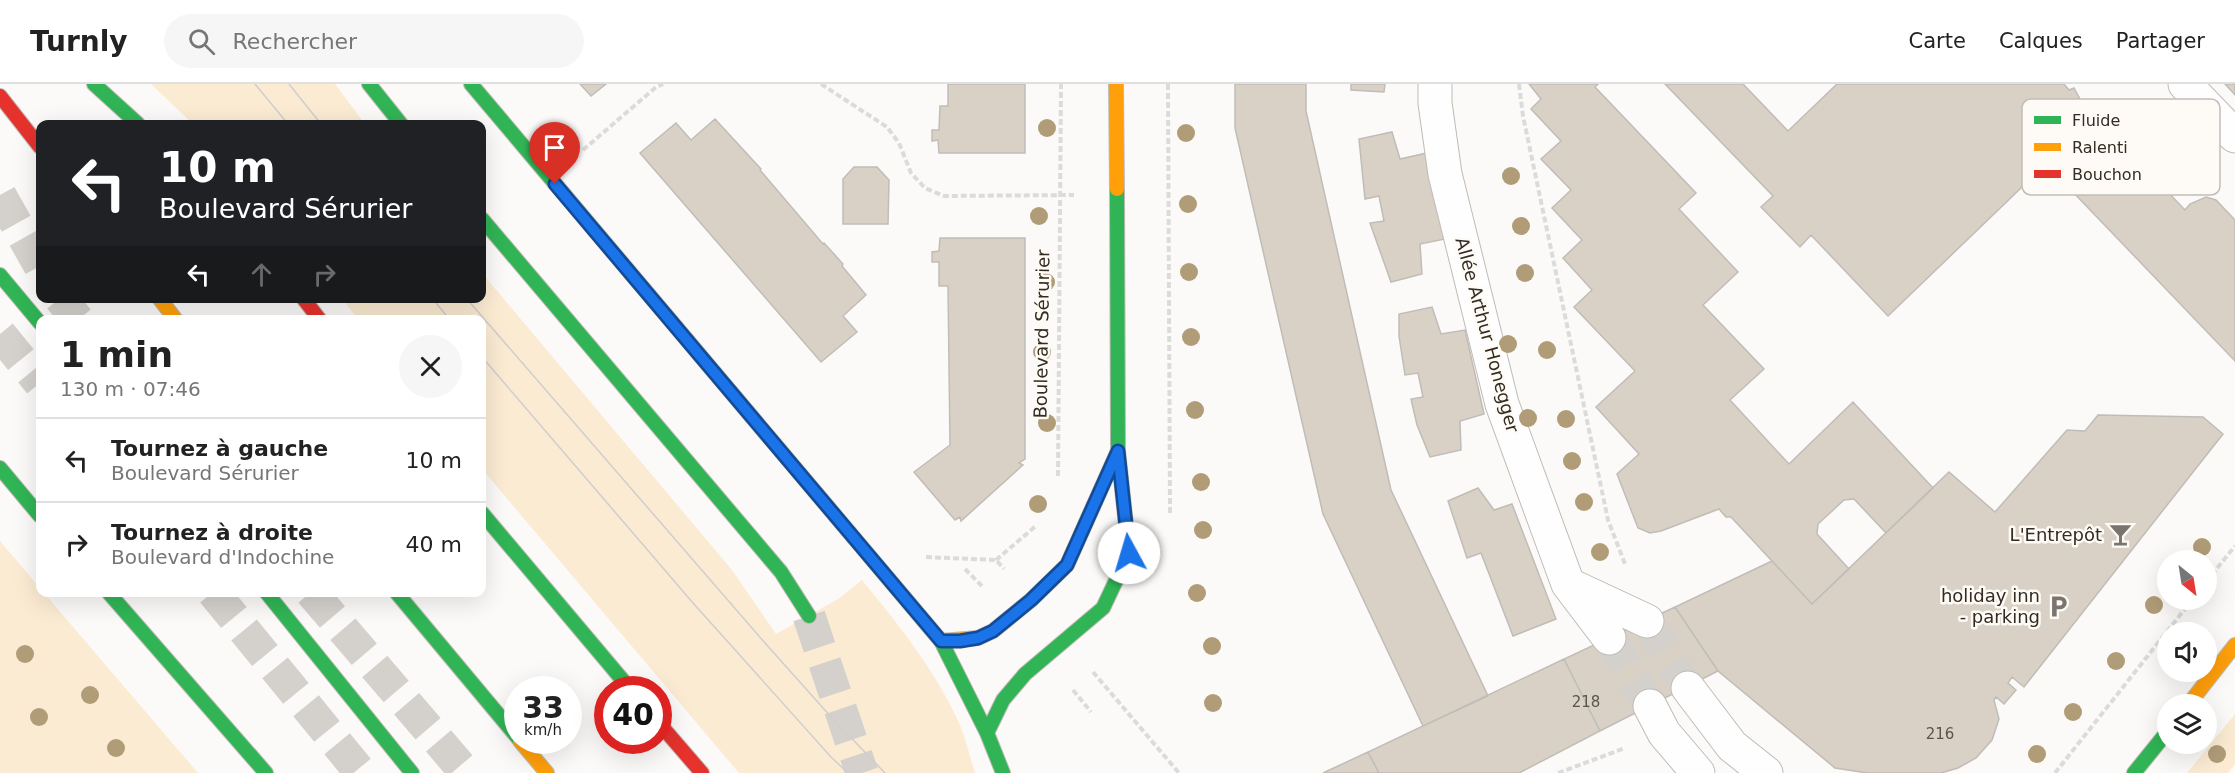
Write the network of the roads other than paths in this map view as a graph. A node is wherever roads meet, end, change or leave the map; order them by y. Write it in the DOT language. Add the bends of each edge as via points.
graph roads {
  1 [pos="94,84"];
  2 [pos="369,84"];
  3 [pos="471,84"];
  4 [pos="1116,84"];
  5 [pos="1435,84"];
  6 [pos="2185,84"];
  7 [pos="0,96"];
  8 [pos="2199,99"];
  9 [pos="134,120"];
  10 [pos="398,120"];
  11 [pos="2220,120"];
  12 [pos="2235,136"];
  13 [pos="36,142"];
  14 [pos="486,224"];
  15 [pos="0,275"];
  16 [pos="163,303"];
  17 [pos="307,303"];
  18 [pos="172,315"];
  19 [pos="316,315"];
  20 [pos="36,318"];
  21 [pos="1118,451"];
  22 [pos="0,468"];
  23 [pos="36,511"];
  24 [pos="486,518"];
  25 [pos="1568,584"];
  26 [pos="112,597"];
  27 [pos="270,597"];
  28 [pos="400,597"];
  29 [pos="809,616"];
  30 [pos="1647,621"];
  31 [pos="1610,638"];
  32 [pos="941,641"];
  33 [pos="2235,645"];
  34 [pos="619,676"];
  35 [pos="1688,688"];
  36 [pos="2197,694"];
  37 [pos="1657,720"];
  38 [pos="504,721"];
  39 [pos="987,733"];
  40 [pos="672,738"];
  41 [pos="2157,745"];
  42 [pos="531,754"];
  43 [pos="266,773"];
  44 [pos="412,773"];
  45 [pos="547,773"];
  46 [pos="702,773"];
  47 [pos="1003,773"];
  48 [pos="1698,773"];
  49 [pos="1766,773"];
  50 [pos="2134,773"];
  1 -- 9 [label="main road"];
  2 -- 10 [label="main road"];
  3 -- 32 [label="main road"];
  4 -- 21 [label="main road"];
  5 -- 25 [label="street, Allée Arthur Honegger" via="1445,174 1502,404"];
  6 -- 8 [label="street"];
  7 -- 13 [label="main road"];
  11 -- 12 [label="street"];
  14 -- 29 [label="main road" via="781,572"];
  15 -- 20 [label="main road"];
  16 -- 18 [label="main road"];
  17 -- 19 [label="main road"];
  21 -- 32 [label="main road" via="1067,565 993,631 978,638"];
  21 -- 39 [label="main road" via="1129,553 1103,608 1025,674 1004,700"];
  22 -- 23 [label="main road"];
  24 -- 34 [label="main road"];
  25 -- 30 [label="street"];
  25 -- 31 [label="street, Allée Arthur Honegger"];
  26 -- 43 [label="main road"];
  27 -- 44 [label="main road"];
  28 -- 38 [label="main road"];
  32 -- 39 [label="main road"];
  33 -- 36 [label="main road"];
  35 -- 49 [label="street" via="1732,746"];
  37 -- 48 [label="street"];
  39 -- 47 [label="main road"];
  40 -- 46 [label="main road"];
  41 -- 50 [label="main road"];
  42 -- 45 [label="main road"];
}
